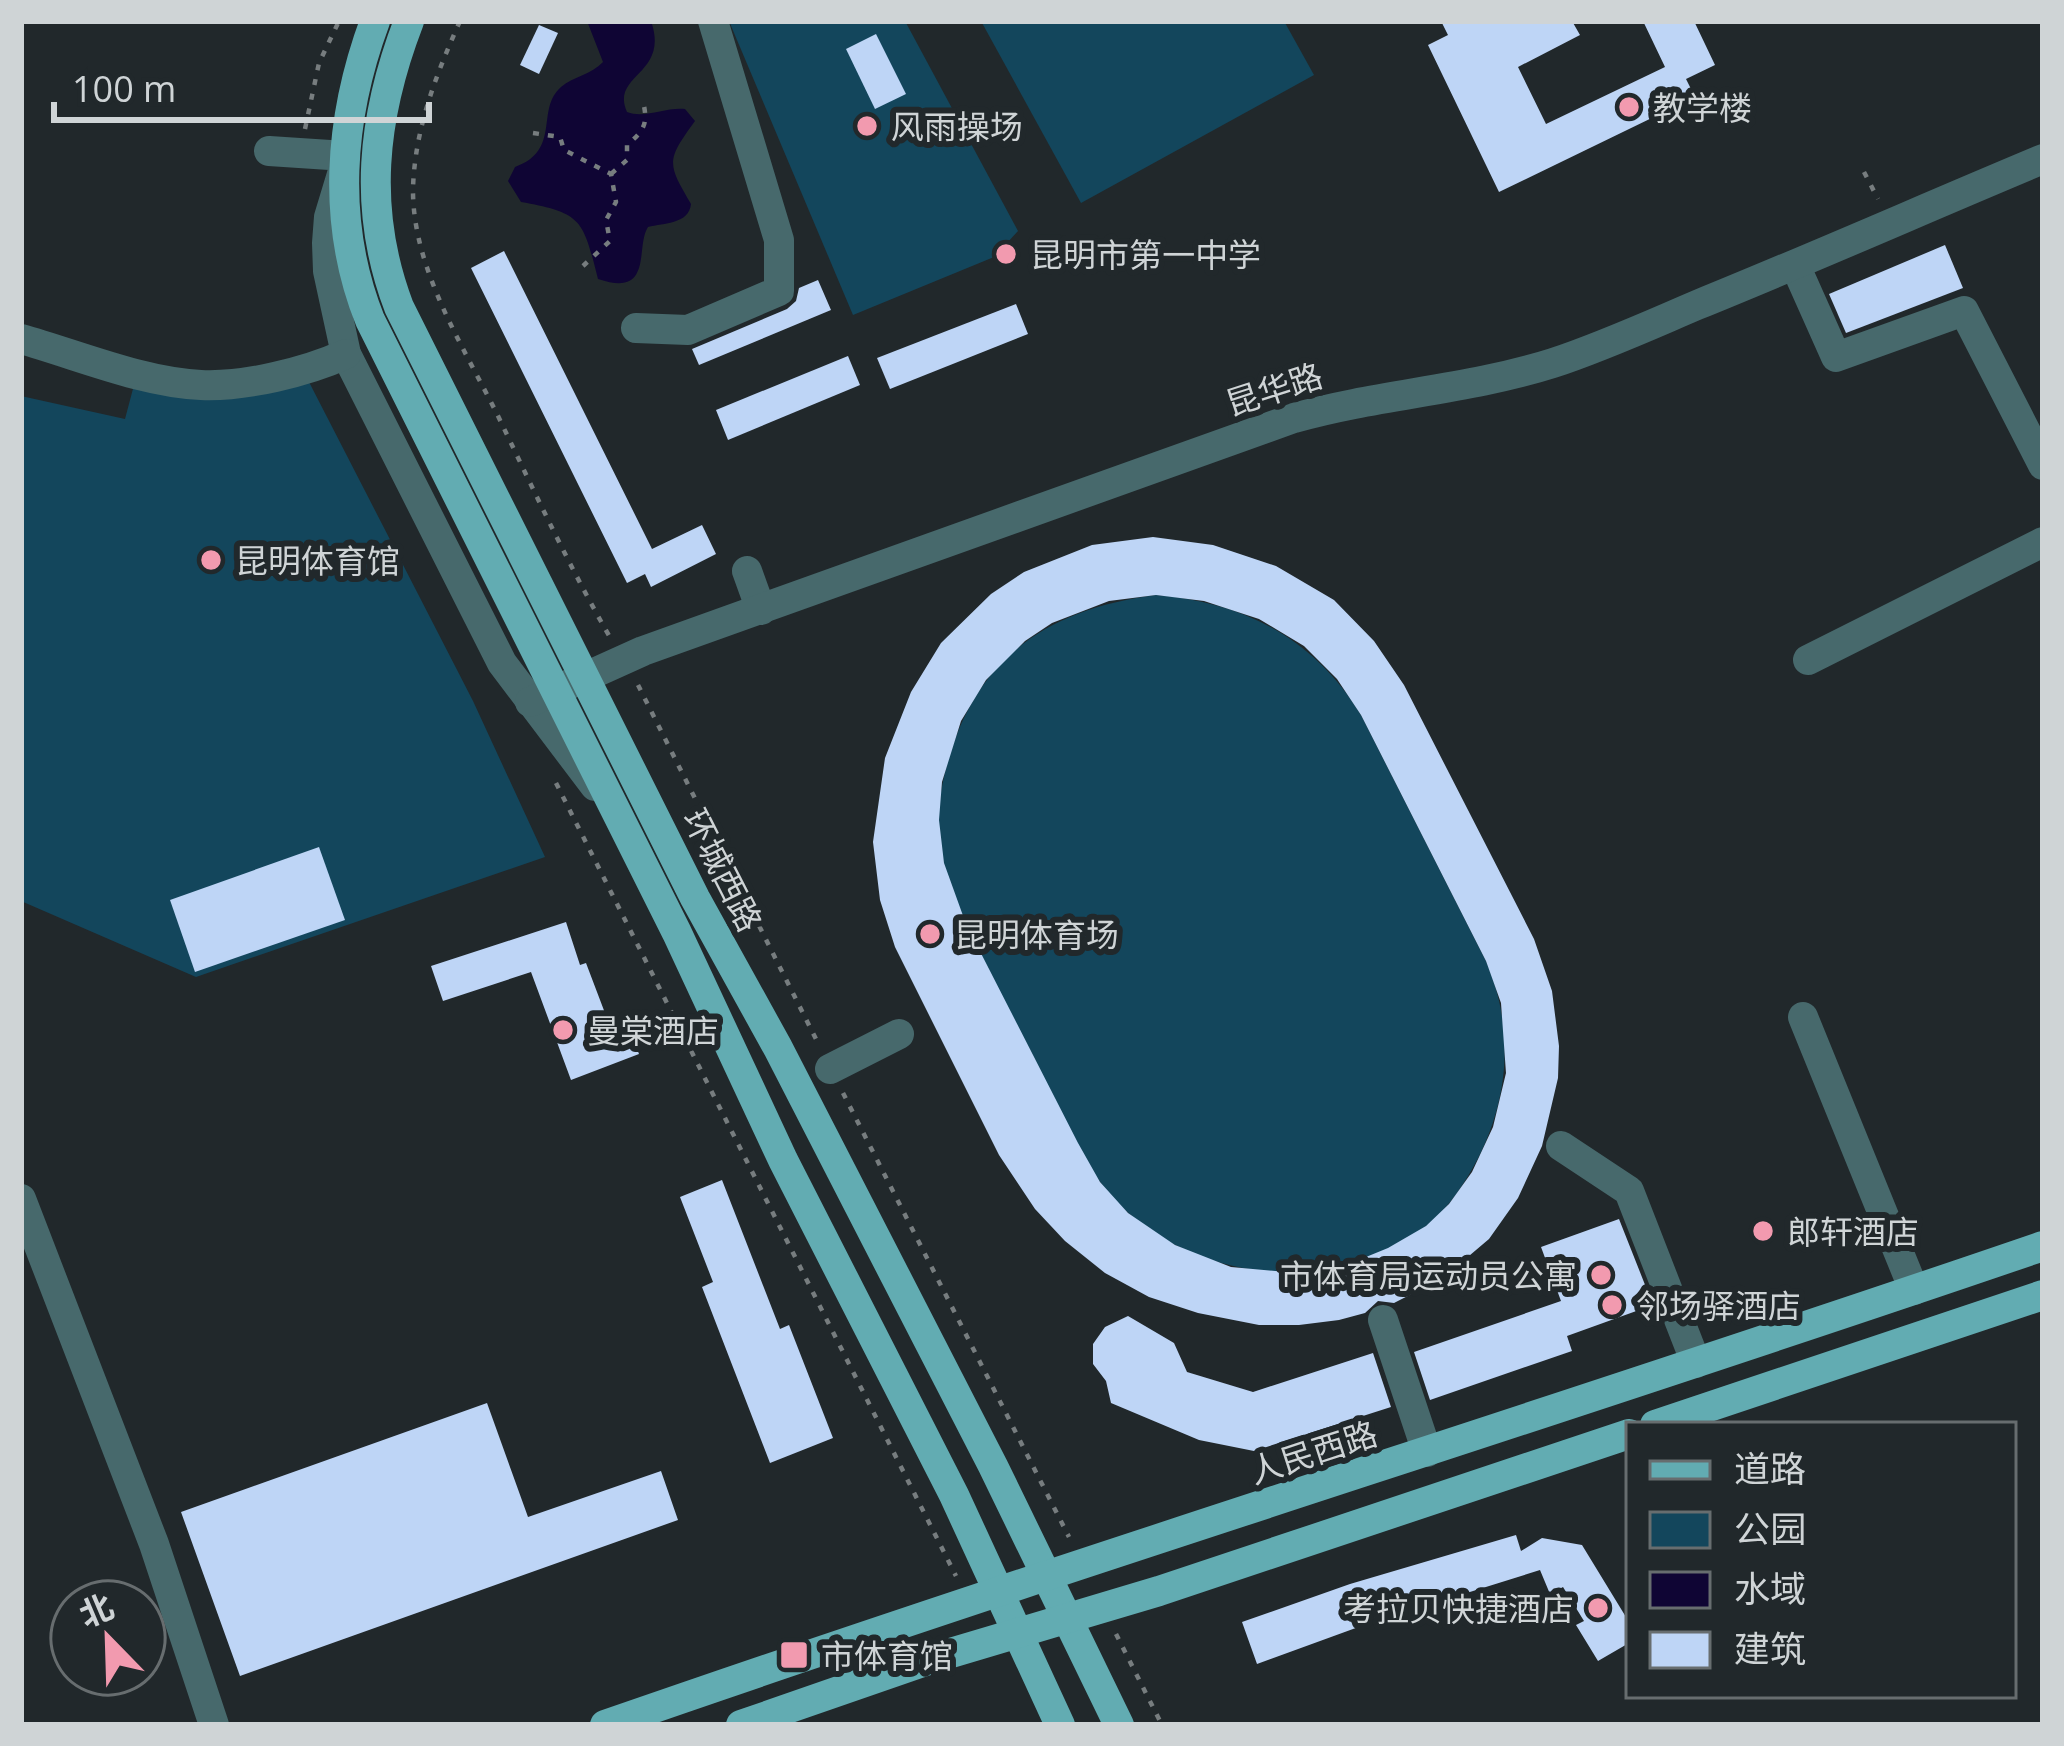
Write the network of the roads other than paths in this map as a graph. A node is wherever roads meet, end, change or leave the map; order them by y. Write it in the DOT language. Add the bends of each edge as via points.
graph roads {
  1 [pos="409,21"];
  2 [pos="713,21"];
  3 [pos="372,22"];
  4 [pos="269,151"];
  5 [pos="2043,159"];
  6 [pos="344,163"];
  7 [pos="1795,266"];
  8 [pos="635,328"];
  9 [pos="21,339"];
  10 [pos="346,354"];
  11 [pos="2043,466"];
  12 [pos="2043,542"];
  13 [pos="747,571"];
  14 [pos="761,610"];
  15 [pos="1808,660"];
  16 [pos="586,676"];
  17 [pos="543,696"];
  18 [pos="1803,1017"];
  19 [pos="899,1034"];
  20 [pos="830,1069"];
  21 [pos="1561,1146"];
  22 [pos="21,1199"];
  23 [pos="2043,1246"];
  24 [pos="1914,1290"];
  25 [pos="2043,1295"];
  26 [pos="1383,1320"];
  27 [pos="1696,1363"];
  28 [pos="1664,1422"];
  29 [pos="1626,1435"];
  30 [pos="1427,1452"];
  31 [pos="1047,1577"];
  32 [pos="983,1596"];
  33 [pos="1067,1618"];
  34 [pos="1016,1633"];
  35 [pos="214,1725"];
  36 [pos="605,1725"];
  37 [pos="741,1725"];
  38 [pos="1060,1725"];
  39 [pos="1119,1725"];
  1 -- 16 [label="main road, 环城西路" via="376,159 383,260 407,324"];
  2 -- 8 [label="street" via="779,240 779,291 688,330"];
  3 -- 6 [label="main road, 环城西路"];
  4 -- 6 [label="street"];
  5 -- 7 [label="street, 昆华路"];
  6 -- 10 [label="street" via="327,243"];
  6 -- 17 [label="main road, 环城西路" via="347,245 370,320"];
  7 -- 11 [label="street" via="1836,357 1964,311"];
  7 -- 14 [label="street, 昆华路" via="1556,362 1294,418"];
  9 -- 10 [label="street" via="206,386 304,371"];
  10 -- 17 [label="street" via="495,650"];
  12 -- 15 [label="street"];
  13 -- 14 [label="street"];
  14 -- 16 [label="street, 昆华路"];
  16 -- 17 [label="street, 昆华路"];
  16 -- 31 [label="main road, 环城西路"];
  17 -- 32 [label="main road, 环城西路" via="614,809 954,1495"];
  18 -- 24 [label="street"];
  19 -- 20 [label="street"];
  21 -- 27 [label="street" via="1629,1192"];
  22 -- 35 [label="street" via="154,1544"];
  23 -- 24 [label="main road, 人民西路"];
  24 -- 27 [label="main road, 人民西路"];
  25 -- 28 [label="main road"];
  26 -- 30 [label="street"];
  27 -- 30 [label="main road, 人民西路"];
  29 -- 33 [label="main road"];
  30 -- 31 [label="main road, 人民西路"];
  31 -- 32 [label="main road, 人民西路"];
  31 -- 33 [label="main road, 环城西路"];
  32 -- 34 [label="main road, 环城西路"];
  32 -- 36 [label="main road, 人民西路"];
  33 -- 34 [label="main road"];
  33 -- 39 [label="main road, 环城西路"];
  34 -- 37 [label="main road"];
  34 -- 38 [label="main road, 环城西路"];
}
